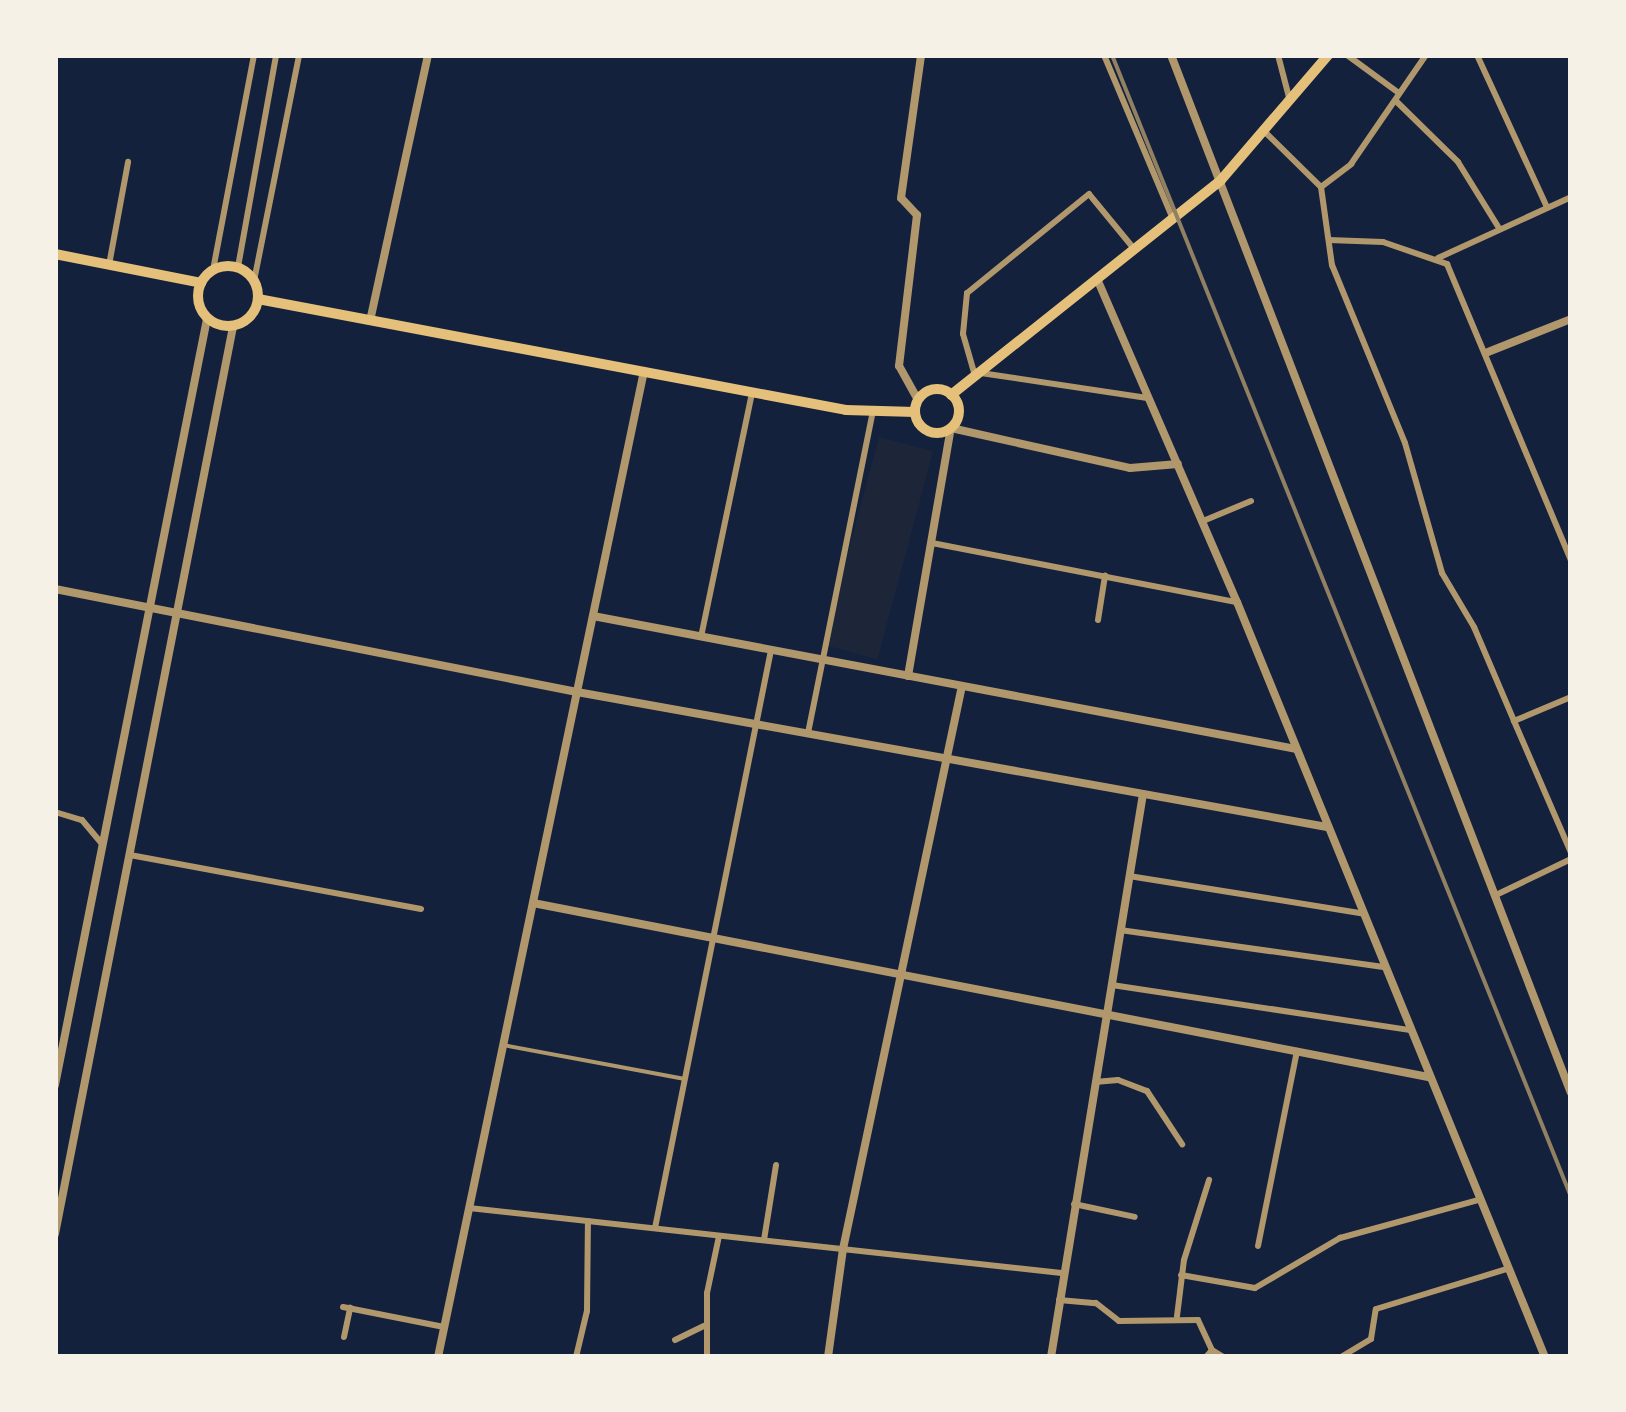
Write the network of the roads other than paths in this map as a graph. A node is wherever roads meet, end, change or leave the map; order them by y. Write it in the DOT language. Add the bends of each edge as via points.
graph roads {
  1 [pos="254,55"];
  2 [pos="276,55"];
  3 [pos="298,55"];
  4 [pos="428,55"];
  5 [pos="921,55"];
  6 [pos="1104,55"];
  7 [pos="1171,55"];
  8 [pos="1278,55"];
  9 [pos="1328,55"];
  10 [pos="1347,55"];
  11 [pos="1426,55"];
  12 [pos="1477,55"];
  13 [pos="1398,97"];
  14 [pos="1290,102"];
  15 [pos="1264,131"];
  16 [pos="128,162"];
  17 [pos="1221,180"];
  18 [pos="1321,187"];
  19 [pos="1571,197"];
  20 [pos="1547,207"];
  21 [pos="1173,220"];
  22 [pos="1499,228"];
  23 [pos="1329,240"];
  24 [pos="1136,250"];
  25 [pos="55,254"];
  26 [pos="1438,258"];
  27 [pos="110,265"];
  28 [pos="238,268"];
  29 [pos="213,270"];
  30 [pos="1098,280"];
  31 [pos="254,281"];
  32 [pos="201,283"];
  33 [pos="258,299"];
  34 [pos="207,318"];
  35 [pos="1571,319"];
  36 [pos="370,320"];
  37 [pos="234,327"];
  38 [pos="1488,352"];
  39 [pos="644,371"];
  40 [pos="974,372"];
  41 [pos="752,392"];
  42 [pos="951,395"];
  43 [pos="1149,398"];
  44 [pos="918,400"];
  45 [pos="873,410"];
  46 [pos="915,412"];
  47 [pos="951,428"];
  48 [pos="1178,464"];
  49 [pos="1252,501"];
  50 [pos="1202,521"];
  51 [pos="932,542"];
  52 [pos="1571,560"];
  53 [pos="1105,576"];
  54 [pos="55,589"];
  55 [pos="1238,602"];
  56 [pos="150,607"];
  57 [pos="177,613"];
  58 [pos="593,616"];
  59 [pos="1098,620"];
  60 [pos="702,637"];
  61 [pos="771,650"];
  62 [pos="823,660"];
  63 [pos="908,676"];
  64 [pos="962,686"];
  65 [pos="577,692"];
  66 [pos="1571,697"];
  67 [pos="1514,721"];
  68 [pos="756,724"];
  69 [pos="808,734"];
  70 [pos="1296,750"];
  71 [pos="947,759"];
  72 [pos="1143,794"];
  73 [pos="55,812"];
  74 [pos="1327,827"];
  75 [pos="103,845"];
  76 [pos="130,855"];
  77 [pos="1571,856"];
  78 [pos="1129,876"];
  79 [pos="1498,894"];
  80 [pos="532,903"];
  81 [pos="420,909"];
  82 [pos="1362,913"];
  83 [pos="1120,930"];
  84 [pos="714,936"];
  85 [pos="1383,967"];
  86 [pos="902,972"];
  87 [pos="1110,984"];
  88 [pos="1106,1013"];
  89 [pos="1409,1030"];
  90 [pos="503,1044"];
  91 [pos="1297,1052"];
  92 [pos="1571,1052"];
  93 [pos="1557,1055"];
  94 [pos="1428,1077"];
  95 [pos="685,1079"];
  96 [pos="1094,1082"];
  97 [pos="55,1085"];
  98 [pos="1571,1093"];
  99 [pos="1182,1144"];
  100 [pos="776,1165"];
  101 [pos="1210,1180"];
  102 [pos="1478,1200"];
  103 [pos="1073,1204"];
  104 [pos="469,1208"];
  105 [pos="1134,1217"];
  106 [pos="588,1221"];
  107 [pos="655,1228"];
  108 [pos="55,1234"];
  109 [pos="718,1236"];
  110 [pos="764,1240"];
  111 [pos="1258,1246"];
  112 [pos="843,1249"];
  113 [pos="1506,1269"];
  114 [pos="1061,1273"];
  115 [pos="1181,1274"];
  116 [pos="1058,1300"];
  117 [pos="1177,1316"];
  118 [pos="704,1326"];
  119 [pos="444,1327"];
  120 [pos="344,1336"];
  121 [pos="675,1340"];
  122 [pos="1212,1350"];
  123 [pos="439,1356"];
  124 [pos="576,1357"];
  125 [pos="707,1357"];
  126 [pos="828,1357"];
  127 [pos="1052,1357"];
  128 [pos="1206,1357"];
  129 [pos="1223,1357"];
  130 [pos="1341,1357"];
  131 [pos="1545,1357"];
  1 -- 29 [label="street"];
  2 -- 28 [label="street"];
  3 -- 31 [label="street"];
  4 -- 36 [label="street"];
  5 -- 44 [label="street" via="901,198 917,215 899,366"];
  6 -- 21 [label="street"];
  7 -- 17 [label="street"];
  8 -- 14 [label="street"];
  9 -- 14 [label="main road"];
  10 -- 13 [label="street"];
  11 -- 13 [label="street"];
  12 -- 20 [label="street"];
  13 -- 18 [label="street" via="1351,164"];
  13 -- 22 [label="street" via="1458,162"];
  14 -- 15 [label="main road"];
  15 -- 17 [label="main road"];
  15 -- 18 [label="street"];
  16 -- 27 [label="street"];
  17 -- 21 [label="main road"];
  17 -- 79 [label="street"];
  18 -- 23 [label="street"];
  19 -- 20 [label="street"];
  20 -- 22 [label="street"];
  21 -- 24 [label="main road"];
  22 -- 26 [label="street"];
  23 -- 26 [label="street" via="1383,242"];
  23 -- 67 [label="street" via="1332,265 1405,443 1442,574 1474,627"];
  24 -- 30 [label="main road"];
  24 -- 40 [label="street" via="1093,195 1084,197 968,293 963,334"];
  25 -- 27 [label="main road"];
  26 -- 38 [label="street" via="1452,272"];
  27 -- 32 [label="main road"];
  28 -- 29 [label="main road"];
  28 -- 31 [label="main road"];
  29 -- 32 [label="main road"];
  30 -- 40 [label="main road"];
  30 -- 43 [label="street"];
  31 -- 33 [label="main road"];
  32 -- 34 [label="main road" via="200,308"];
  33 -- 36 [label="main road"];
  33 -- 37 [label="main road" via="254,312"];
  34 -- 37 [label="main road"];
  34 -- 56 [label="street"];
  35 -- 38 [label="street"];
  36 -- 39 [label="main road"];
  37 -- 57 [label="street"];
  38 -- 52 [label="street"];
  39 -- 41 [label="main road"];
  39 -- 58 [label="street"];
  40 -- 42 [label="main road"];
  40 -- 43 [label="street"];
  41 -- 45 [label="main road"];
  41 -- 60 [label="street"];
  42 -- 44 [label="main road" via="932,390"];
  42 -- 47 [label="main road" via="959,411"];
  43 -- 48 [label="street"];
  44 -- 46 [label="main road"];
  45 -- 46 [label="main road"];
  45 -- 62 [label="street"];
  46 -- 47 [label="main road" via="930,432"];
  47 -- 48 [label="street" via="1130,468"];
  47 -- 51 [label="street"];
  48 -- 50 [label="street"];
  49 -- 50 [label="street"];
  50 -- 55 [label="street"];
  51 -- 53 [label="street"];
  51 -- 63 [label="street"];
  53 -- 55 [label="street"];
  53 -- 59 [label="street"];
  54 -- 56 [label="street"];
  55 -- 70 [label="street"];
  56 -- 57 [label="street"];
  56 -- 75 [label="street"];
  57 -- 65 [label="street"];
  57 -- 76 [label="street"];
  58 -- 60 [label="street"];
  58 -- 65 [label="street"];
  60 -- 61 [label="street"];
  61 -- 62 [label="street"];
  61 -- 68 [label="street"];
  62 -- 63 [label="street"];
  62 -- 69 [label="street"];
  63 -- 64 [label="street"];
  64 -- 70 [label="street"];
  64 -- 71 [label="street"];
  65 -- 68 [label="street"];
  65 -- 80 [label="street"];
  66 -- 67 [label="street"];
  67 -- 77 [label="street"];
  68 -- 69 [label="street"];
  68 -- 84 [label="street"];
  69 -- 71 [label="street"];
  70 -- 74 [label="street"];
  71 -- 72 [label="street"];
  71 -- 86 [label="street"];
  72 -- 74 [label="street"];
  72 -- 78 [label="street"];
  73 -- 75 [label="street" via="82,820"];
  74 -- 82 [label="street"];
  75 -- 97 [label="street"];
  76 -- 81 [label="street"];
  76 -- 108 [label="street"];
  77 -- 79 [label="street"];
  78 -- 82 [label="street"];
  78 -- 83 [label="street"];
  79 -- 93 [label="street"];
  80 -- 84 [label="street"];
  80 -- 90 [label="street"];
  82 -- 85 [label="street"];
  83 -- 85 [label="street"];
  83 -- 87 [label="street"];
  84 -- 86 [label="street"];
  84 -- 95 [label="street"];
  85 -- 89 [label="street"];
  86 -- 88 [label="street"];
  86 -- 112 [label="street"];
  87 -- 88 [label="street"];
  87 -- 89 [label="street"];
  88 -- 91 [label="street"];
  88 -- 96 [label="street"];
  89 -- 94 [label="street"];
  90 -- 95 [label="lane"];
  90 -- 104 [label="street"];
  91 -- 94 [label="street"];
  91 -- 111 [label="street"];
  92 -- 93 [label="street"];
  93 -- 98 [label="street"];
  94 -- 102 [label="street"];
  95 -- 107 [label="street"];
  96 -- 99 [label="street" via="1118,1080 1147,1091"];
  96 -- 103 [label="street"];
  100 -- 110 [label="street"];
  101 -- 115 [label="street"];
  102 -- 113 [label="street"];
  102 -- 115 [label="street" via="1340,1238 1255,1288"];
  103 -- 105 [label="street"];
  103 -- 114 [label="street"];
  104 -- 106 [label="street"];
  104 -- 119 [label="street"];
  106 -- 107 [label="street"];
  106 -- 124 [label="street" via="587,1312"];
  107 -- 109 [label="street"];
  109 -- 110 [label="street"];
  109 -- 118 [label="street"];
  110 -- 112 [label="street"];
  112 -- 114 [label="street"];
  112 -- 126 [label="street"];
  113 -- 130 [label="street" via="1376,1308 1371,1339"];
  113 -- 131 [label="street"];
  114 -- 116 [label="street"];
  115 -- 117 [label="street"];
  116 -- 117 [label="street" via="1096,1303 1119,1321"];
  116 -- 127 [label="street"];
  117 -- 122 [label="street" via="1198,1320"];
  118 -- 121 [label="street"];
  118 -- 125 [label="street"];
  119 -- 120 [label="street" via="346,1307"];
  119 -- 123 [label="street"];
  122 -- 128 [label="street"];
  122 -- 129 [label="street"];
}
